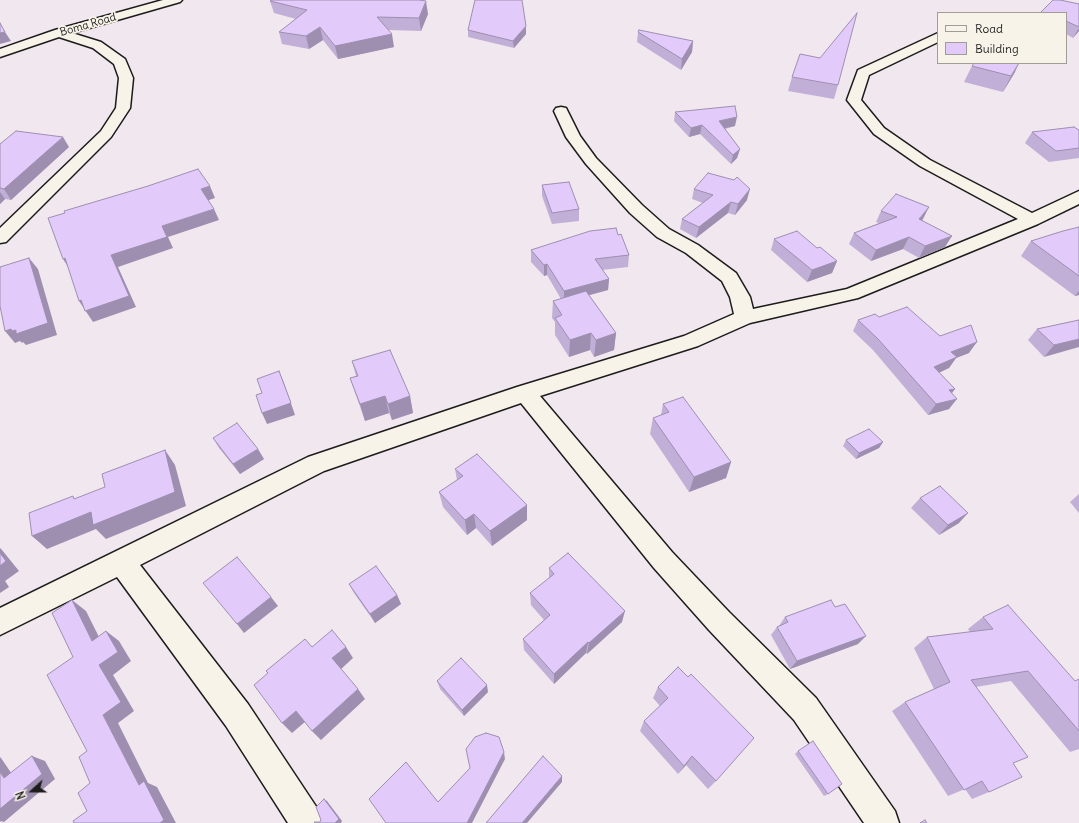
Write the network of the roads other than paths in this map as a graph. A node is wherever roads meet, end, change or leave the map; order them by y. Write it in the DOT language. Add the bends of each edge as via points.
graph roads {
  1 [pos="176,0"];
  2 [pos="59,33"];
  3 [pos="937,37"];
  4 [pos="0,53"];
  5 [pos="561,111"];
  6 [pos="1079,196"];
  7 [pos="1032,220"];
  8 [pos="0,238"];
  9 [pos="745,317"];
  10 [pos="525,393"];
  11 [pos="121,561"];
  12 [pos="0,622"];
  13 [pos="307,823"];
  14 [pos="883,823"];
  1 -- 2 [label="street, Boma Road"];
  2 -- 4 [label="street, Boma Road"];
  2 -- 8 [label="street" via="97,45 120,62 126,78 123,108 106,134"];
  3 -- 7 [label="street" via="863,73 854,100 878,131 925,163"];
  5 -- 9 [label="street" via="577,143 636,210 662,233 692,249 729,277 740,297"];
  6 -- 7 [label="street"];
  7 -- 9 [label="street" via="851,294"];
  9 -- 10 [label="street" via="691,341"];
  10 -- 11 [label="street" via="316,464"];
  10 -- 14 [label="street" via="663,560 805,709"];
  11 -- 12 [label="street"];
  11 -- 13 [label="street" via="237,715"];
}
